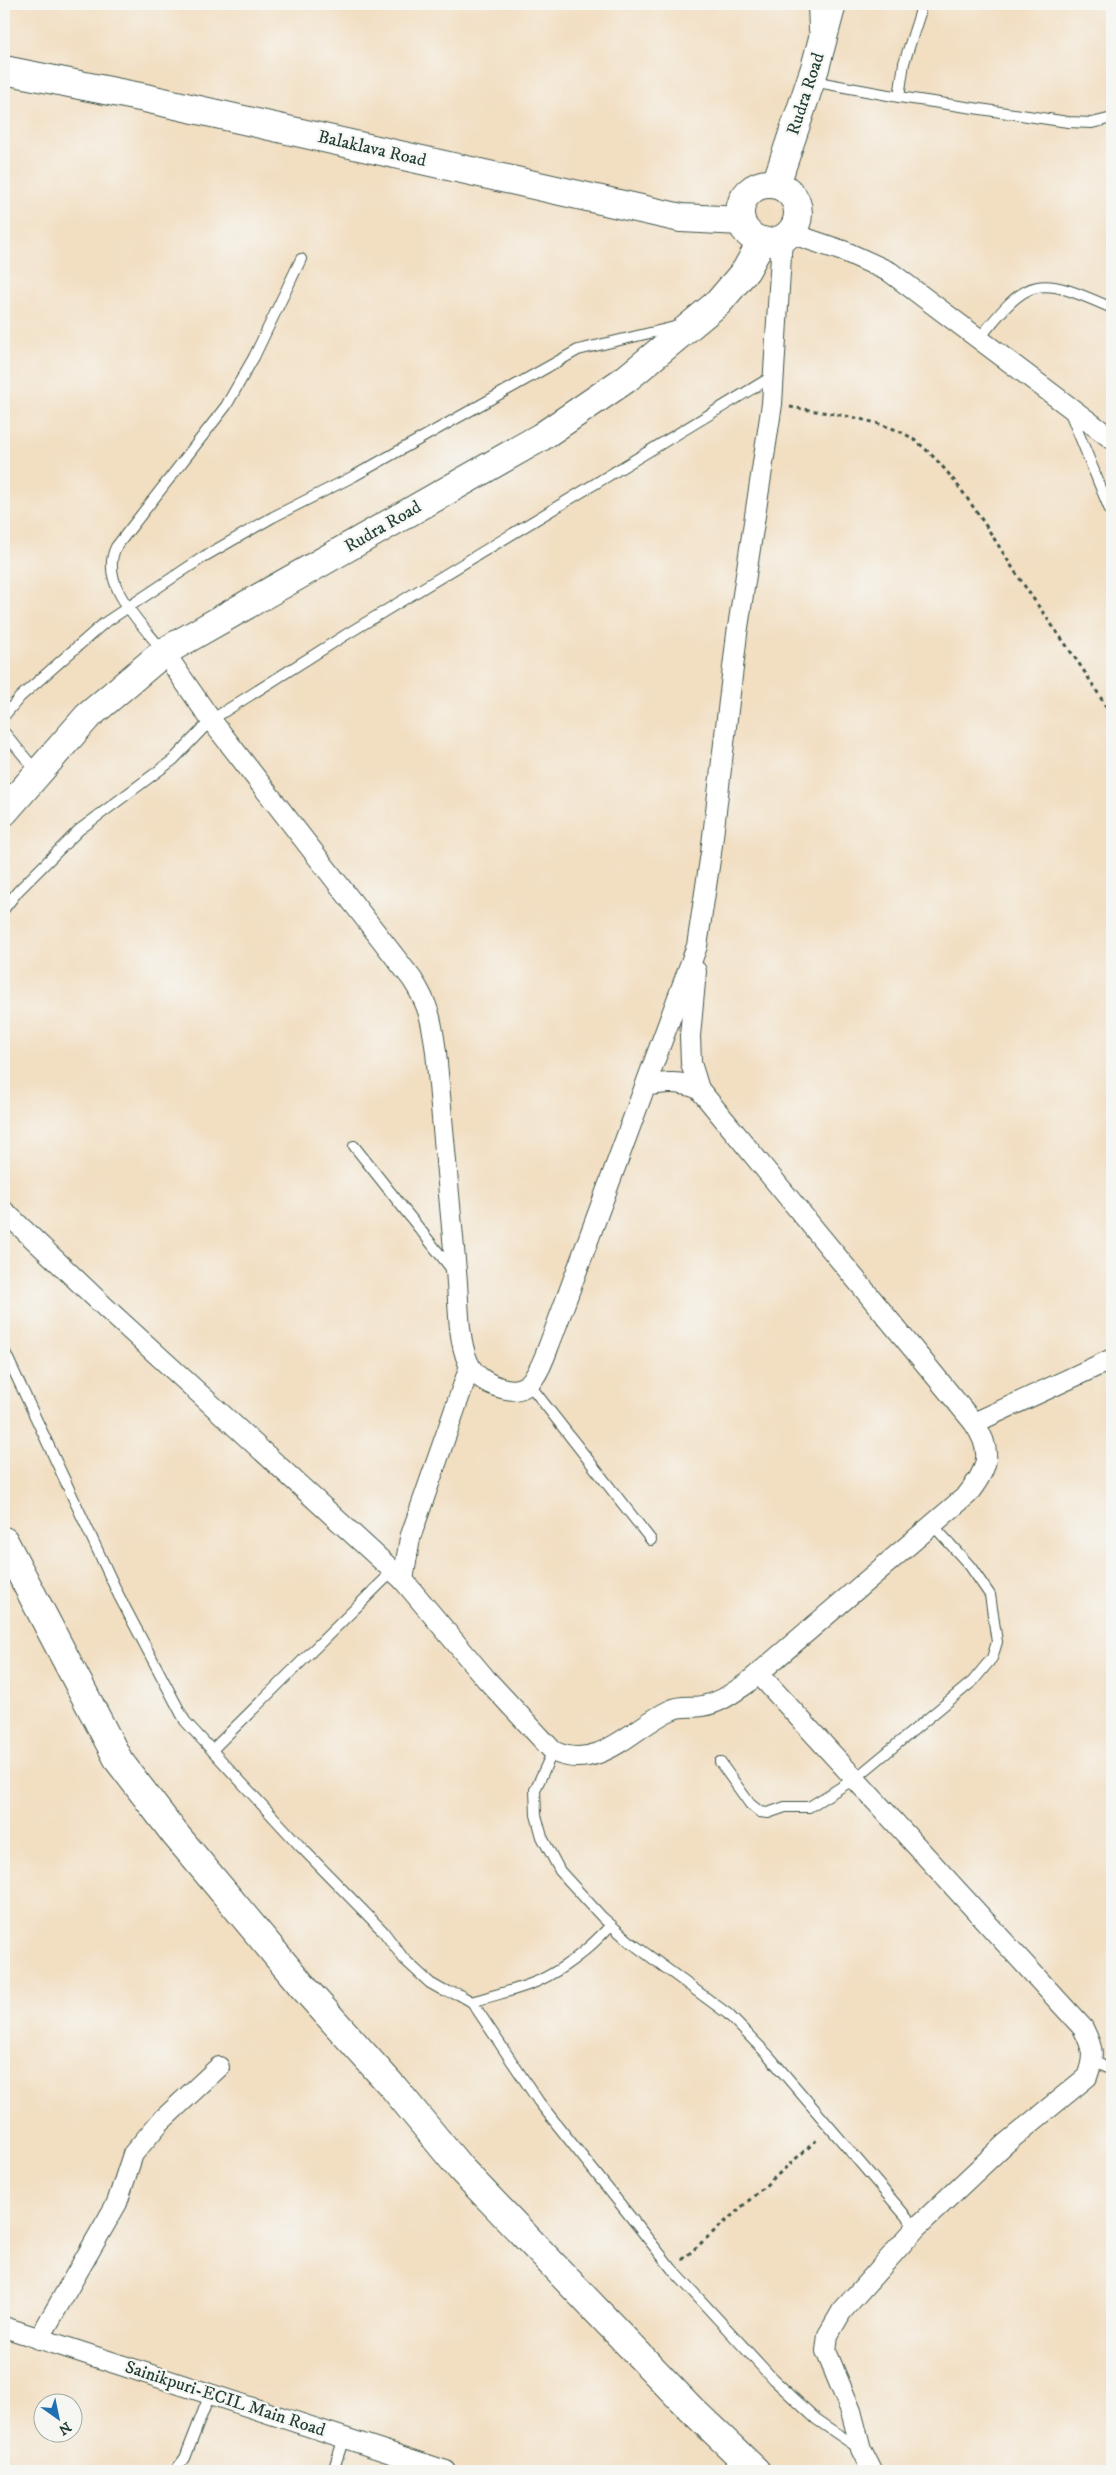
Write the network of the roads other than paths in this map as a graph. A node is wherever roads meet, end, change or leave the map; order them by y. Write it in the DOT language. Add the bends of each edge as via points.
graph roads {
  1 [pos="814,4"];
  2 [pos="832,4"];
  3 [pos="920,4"];
  4 [pos="4,70"];
  5 [pos="813,74"];
  6 [pos="899,97"];
  7 [pos="1112,118"];
  8 [pos="776,184"];
  9 [pos="741,221"];
  10 [pos="778,238"];
  11 [pos="301,259"];
  12 [pos="1112,308"];
  13 [pos="692,324"];
  14 [pos="979,339"];
  15 [pos="773,376"];
  16 [pos="1066,405"];
  17 [pos="1112,439"];
  18 [pos="1112,515"];
  19 [pos="128,607"];
  20 [pos="164,652"];
  21 [pos="4,716"];
  22 [pos="211,720"];
  23 [pos="4,732"];
  24 [pos="38,773"];
  25 [pos="4,812"];
  26 [pos="4,909"];
  27 [pos="697,946"];
  28 [pos="646,1086"];
  29 [pos="699,1089"];
  30 [pos="354,1146"];
  31 [pos="4,1211"];
  32 [pos="457,1276"];
  33 [pos="4,1350"];
  34 [pos="1112,1359"];
  35 [pos="470,1366"];
  36 [pos="530,1384"];
  37 [pos="974,1423"];
  38 [pos="932,1524"];
  39 [pos="651,1540"];
  40 [pos="4,1541"];
  41 [pos="398,1576"];
  42 [pos="758,1674"];
  43 [pos="212,1750"];
  44 [pos="553,1751"];
  45 [pos="720,1762"];
  46 [pos="856,1778"];
  47 [pos="611,1925"];
  48 [pos="472,2002"];
  49 [pos="1093,2061"];
  50 [pos="219,2067"];
  51 [pos="1112,2070"];
  52 [pos="916,2228"];
  53 [pos="4,2327"];
  54 [pos="38,2339"];
  55 [pos="210,2394"];
  56 [pos="344,2438"];
  57 [pos="861,2449"];
  58 [pos="175,2471"];
  59 [pos="333,2471"];
  60 [pos="446,2471"];
  61 [pos="756,2471"];
  62 [pos="872,2471"];
  1 -- 5 [label="lane"];
  2 -- 5 [label="street, Rudra Road"];
  3 -- 6 [label="lane" via="904,63"];
  4 -- 9 [label="street, Balaklava Road" via="145,98 682,218"];
  5 -- 6 [label="lane"];
  5 -- 8 [label="street, Rudra Road"];
  6 -- 7 [label="lane" via="1068,122 1092,123"];
  8 -- 9 [label="street" via="761,185 748,192 741,206"];
  8 -- 10 [label="street" via="793,195 798,204 798,219"];
  9 -- 10 [label="street" via="749,234"];
  10 -- 13 [label="street, Rudra Road" via="719,302"];
  10 -- 14 [label="street" via="846,252 890,272"];
  10 -- 15 [label="street"];
  11 -- 19 [label="lane" via="258,349 226,406 110,559 112,573"];
  12 -- 14 [label="lane" via="1078,292 1051,285 1037,286 1009,301"];
  13 -- 19 [label="lane" via="578,350 354,476 274,516 205,556"];
  13 -- 20 [label="street, Rudra Road" via="626,379 541,437"];
  14 -- 16 [label="street"];
  15 -- 22 [label="lane" via="381,613"];
  15 -- 27 [label="street" via="772,404 737,634"];
  16 -- 17 [label="street"];
  16 -- 18 [label="lane"];
  19 -- 20 [label="lane"];
  19 -- 21 [label="lane" via="103,624 20,697"];
  20 -- 22 [label="street"];
  20 -- 24 [label="street, Rudra Road" via="87,717"];
  22 -- 26 [label="lane" via="173,760 79,830"];
  22 -- 32 [label="street" via="426,1001 436,1052"];
  23 -- 24 [label="lane"];
  24 -- 25 [label="street, Rudra Road"];
  27 -- 28 [label="street"];
  27 -- 29 [label="street" via="690,1063"];
  28 -- 29 [label="street" via="664,1082 687,1084"];
  28 -- 36 [label="street" via="553,1335"];
  29 -- 37 [label="street"];
  30 -- 32 [label="lane"];
  31 -- 41 [label="street"];
  32 -- 35 [label="street" via="464,1349"];
  33 -- 43 [label="lane" via="119,1596 185,1722"];
  34 -- 37 [label="street"];
  35 -- 36 [label="street" via="475,1374 501,1388 514,1391"];
  35 -- 41 [label="street"];
  36 -- 39 [label="lane"];
  37 -- 38 [label="street" via="984,1438 986,1464 982,1476 967,1494"];
  38 -- 42 [label="street"];
  38 -- 46 [label="lane" via="970,1566 990,1596 997,1642 992,1658 973,1681"];
  40 -- 61 [label="street" via="119,1761 175,1834 461,2169 688,2407"];
  41 -- 43 [label="lane"];
  41 -- 44 [label="street"];
  42 -- 44 [label="street" via="722,1701 671,1710 598,1753 565,1757"];
  42 -- 46 [label="street"];
  43 -- 48 [label="lane" via="383,1931 404,1959 444,1991"];
  44 -- 47 [label="lane" via="535,1790 536,1815 542,1837 560,1870"];
  45 -- 46 [label="lane" via="750,1804 760,1812 768,1813 785,1807 809,1808"];
  46 -- 49 [label="street" via="1083,2028 1090,2041"];
  47 -- 48 [label="lane" via="596,1941 545,1977"];
  47 -- 52 [label="lane" via="728,2014 768,2054"];
  48 -- 57 [label="lane" via="539,2102 672,2269 773,2379 816,2419"];
  49 -- 51 [label="lane"];
  49 -- 52 [label="street" via="1087,2076 1005,2144"];
  50 -- 54 [label="street" via="160,2122 133,2154 117,2203"];
  52 -- 57 [label="street" via="842,2311 828,2335 826,2351 851,2411"];
  53 -- 54 [label="street, Sainikpuri-ECIL Main Road"];
  54 -- 55 [label="street, Sainikpuri-ECIL Main Road"];
  55 -- 56 [label="street, Sainikpuri-ECIL Main Road"];
  55 -- 58 [label="lane" via="185,2458"];
  56 -- 59 [label="lane"];
  56 -- 60 [label="street, Sainikpuri-ECIL Main Road"];
  57 -- 62 [label="street"];
}
